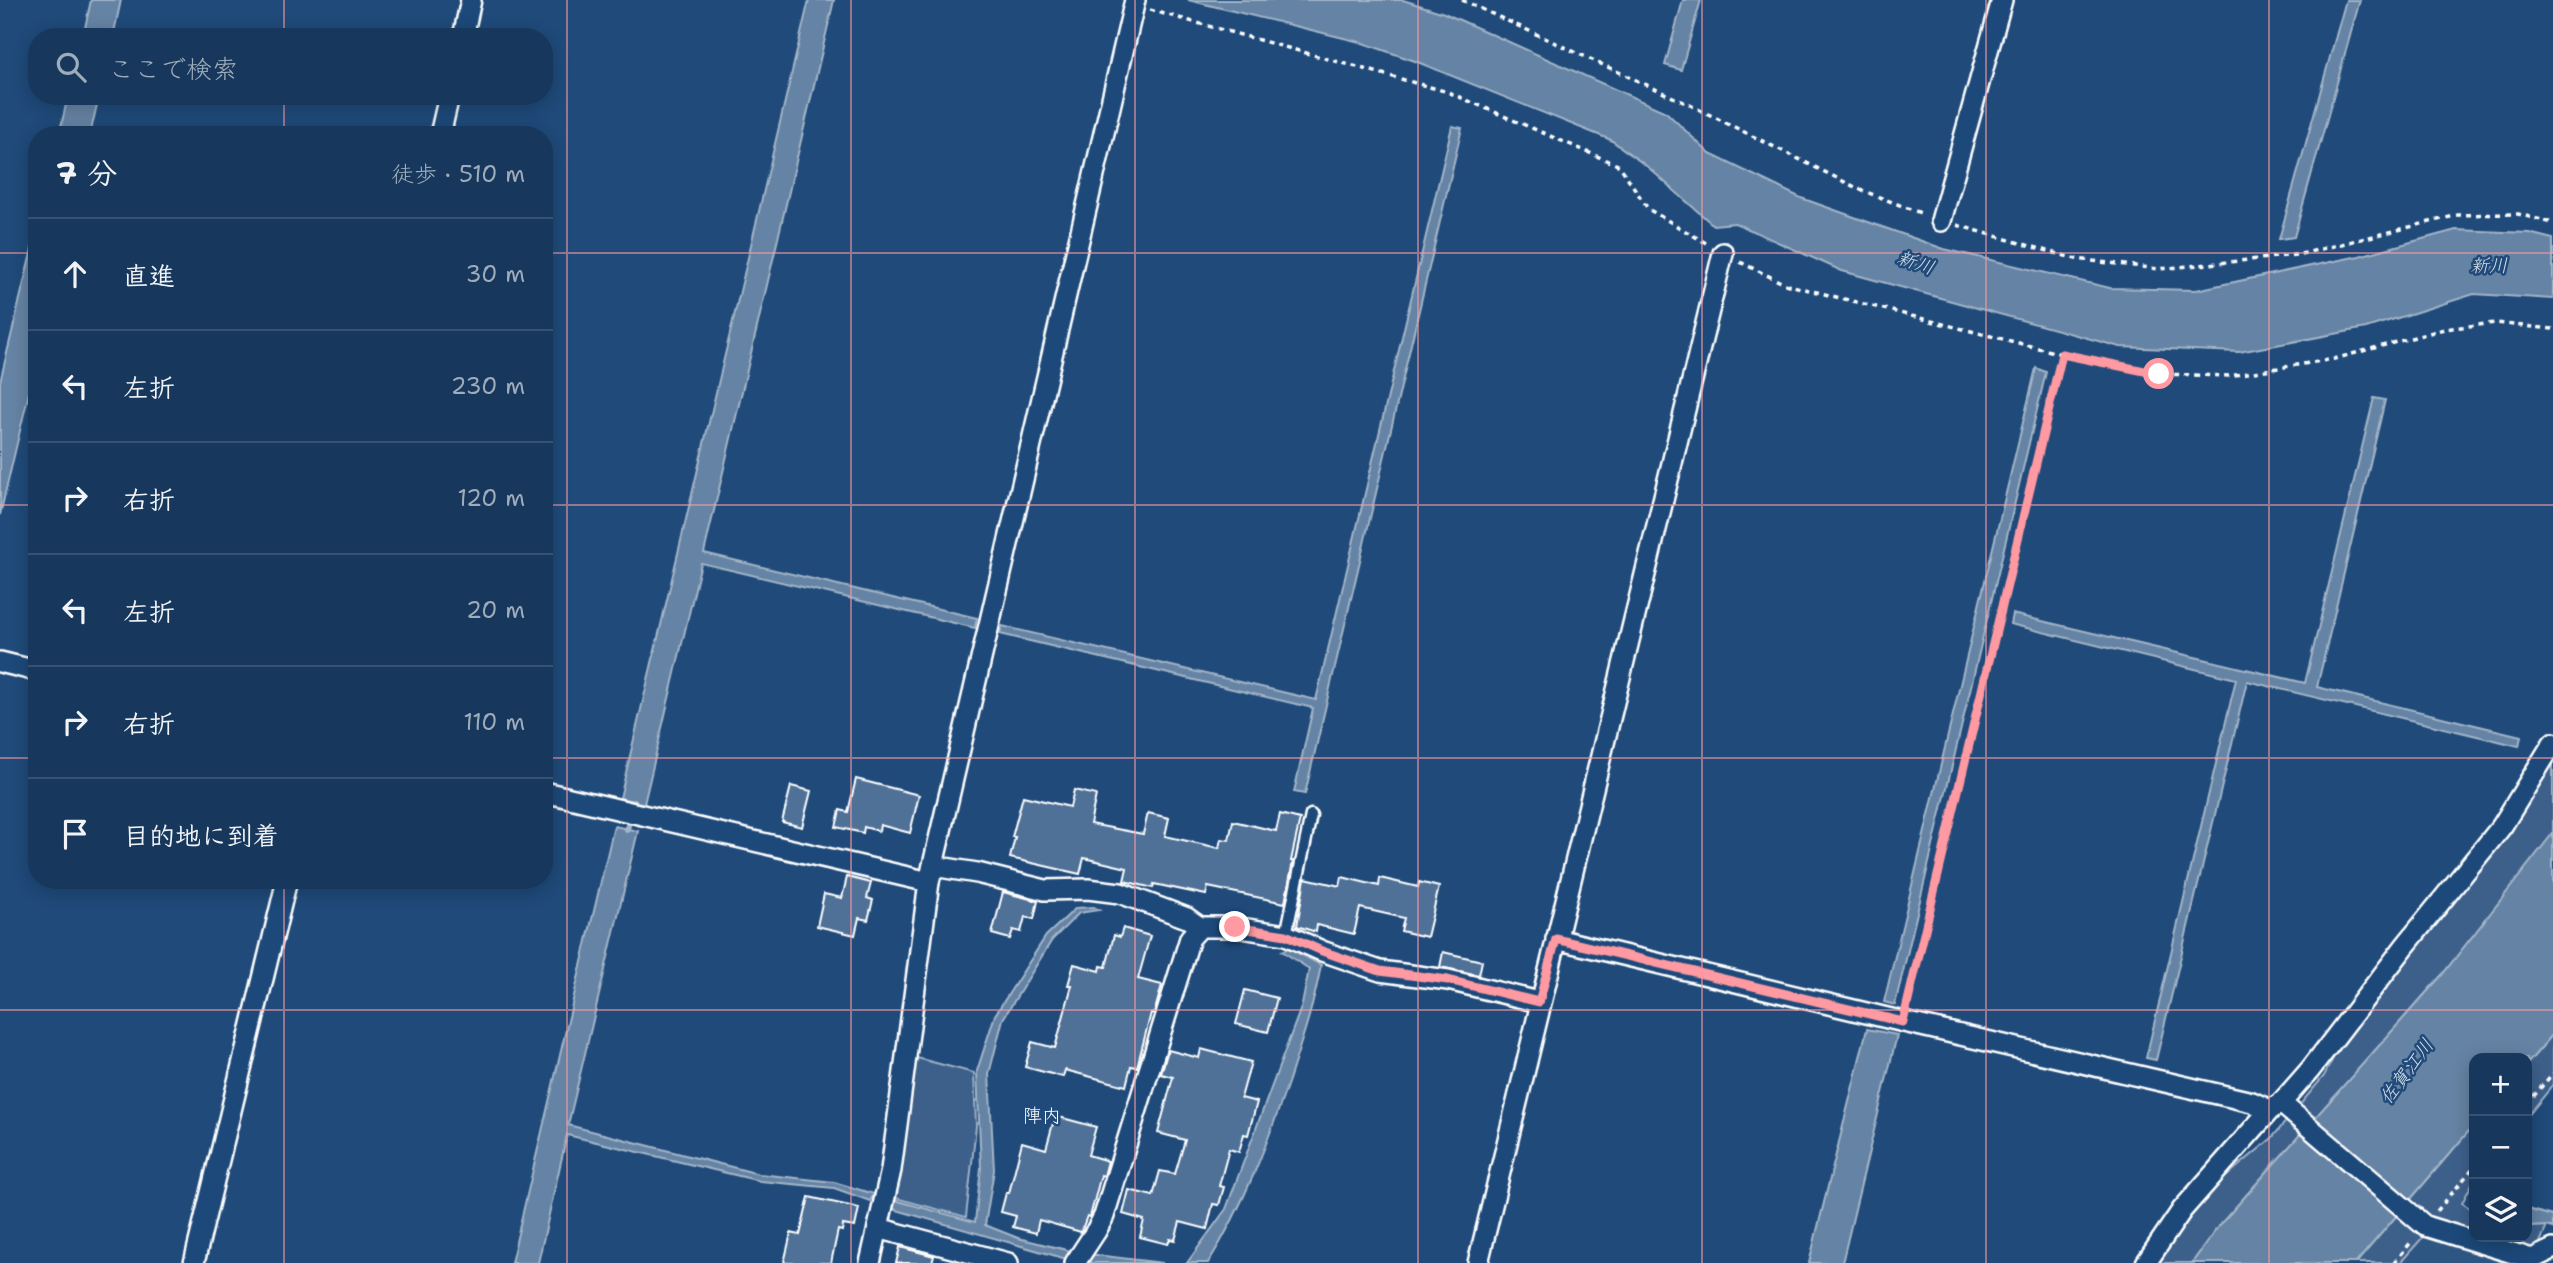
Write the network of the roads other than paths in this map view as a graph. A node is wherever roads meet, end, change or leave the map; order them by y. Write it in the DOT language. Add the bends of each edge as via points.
graph roads {
  1 [pos="471,0"];
  2 [pos="2002,0"];
  3 [pos="1134,3"];
  4 [pos="465,28"];
  5 [pos="447,105"];
  6 [pos="442,126"];
  7 [pos="1941,221"];
  8 [pos="1723,253"];
  9 [pos="0,662"];
  10 [pos="28,669"];
  11 [pos="2553,743"];
  12 [pos="553,794"];
  13 [pos="1311,816"];
  14 [pos="931,874"];
  15 [pos="285,889"];
  16 [pos="1200,927"];
  17 [pos="1286,935"];
  18 [pos="1556,939"];
  19 [pos="1539,1002"];
  20 [pos="2276,1107"];
  21 [pos="878,1228"];
  22 [pos="2553,1250"];
  23 [pos="1079,1256"];
  24 [pos="194,1263"];
  25 [pos="870,1263"];
  26 [pos="1008,1263"];
  27 [pos="1478,1263"];
  28 [pos="2146,1263"];
  1 -- 4 [label="street"];
  2 -- 7 [label="street"];
  3 -- 14 [label="street"];
  5 -- 6 [label="street"];
  8 -- 18 [label="street"];
  9 -- 10 [label="street"];
  11 -- 20 [label="street" via="2502,826"];
  12 -- 14 [label="street"];
  13 -- 17 [label="lane"];
  14 -- 16 [label="street" via="977,873 1045,890 1120,893"];
  14 -- 21 [label="street" via="891,1170"];
  15 -- 24 [label="street"];
  16 -- 17 [label="street"];
  16 -- 23 [label="street" via="1190,938 1104,1216"];
  17 -- 19 [label="street" via="1380,971 1448,980"];
  18 -- 19 [label="street"];
  18 -- 20 [label="street"];
  19 -- 27 [label="street"];
  20 -- 22 [label="street" via="2426,1226 2532,1259"];
  20 -- 28 [label="street" via="2182,1210"];
  21 -- 25 [label="street"];
  21 -- 26 [label="street"];
}
